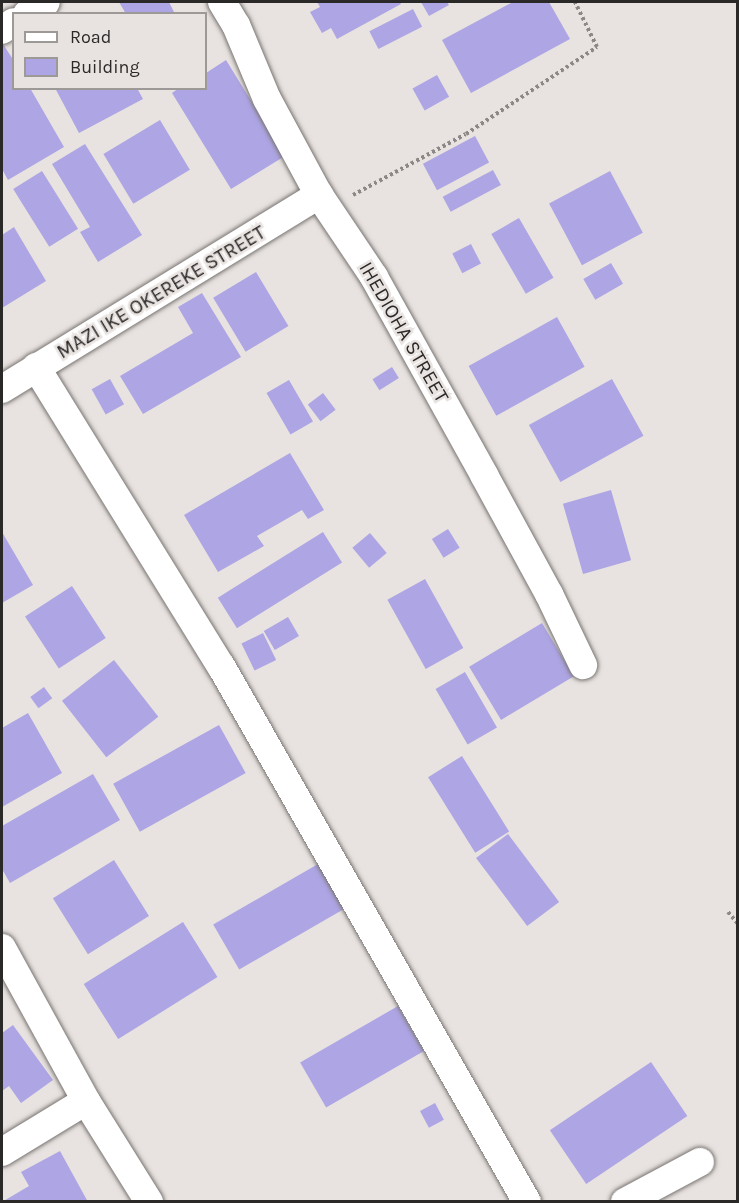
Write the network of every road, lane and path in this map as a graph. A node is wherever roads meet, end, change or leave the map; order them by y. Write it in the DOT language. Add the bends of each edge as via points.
graph roads {
  1 [pos="46,2"];
  2 [pos="222,2"];
  3 [pos="575,2"];
  4 [pos="30,12"];
  5 [pos="324,201"];
  6 [pos="36,367"];
  7 [pos="2,388"];
  8 [pos="583,665"];
  9 [pos="729,912"];
  10 [pos="738,924"];
  11 [pos="2,948"];
  12 [pos="86,1101"];
  13 [pos="2,1152"];
  14 [pos="700,1162"];
  15 [pos="149,1202"];
  16 [pos="527,1202"];
  17 [pos="625,1202"];
  1 -- 4 [label="street"];
  2 -- 5 [label="street, IHEDIOHA STREET" via="236,25 267,99"];
  3 -- 5 [label="path" via="597,47 466,134"];
  5 -- 6 [label="street, MAZI IKE OKEREKE STREET"];
  5 -- 8 [label="street, IHEDIOHA STREET" via="374,277 479,465"];
  6 -- 7 [label="street, MAZI IKE OKEREKE STREET"];
  6 -- 16 [label="street" via="221,666"];
  9 -- 10 [label="path"];
  11 -- 12 [label="street"];
  12 -- 13 [label="street"];
  12 -- 15 [label="street"];
  14 -- 17 [label="street"];
}
